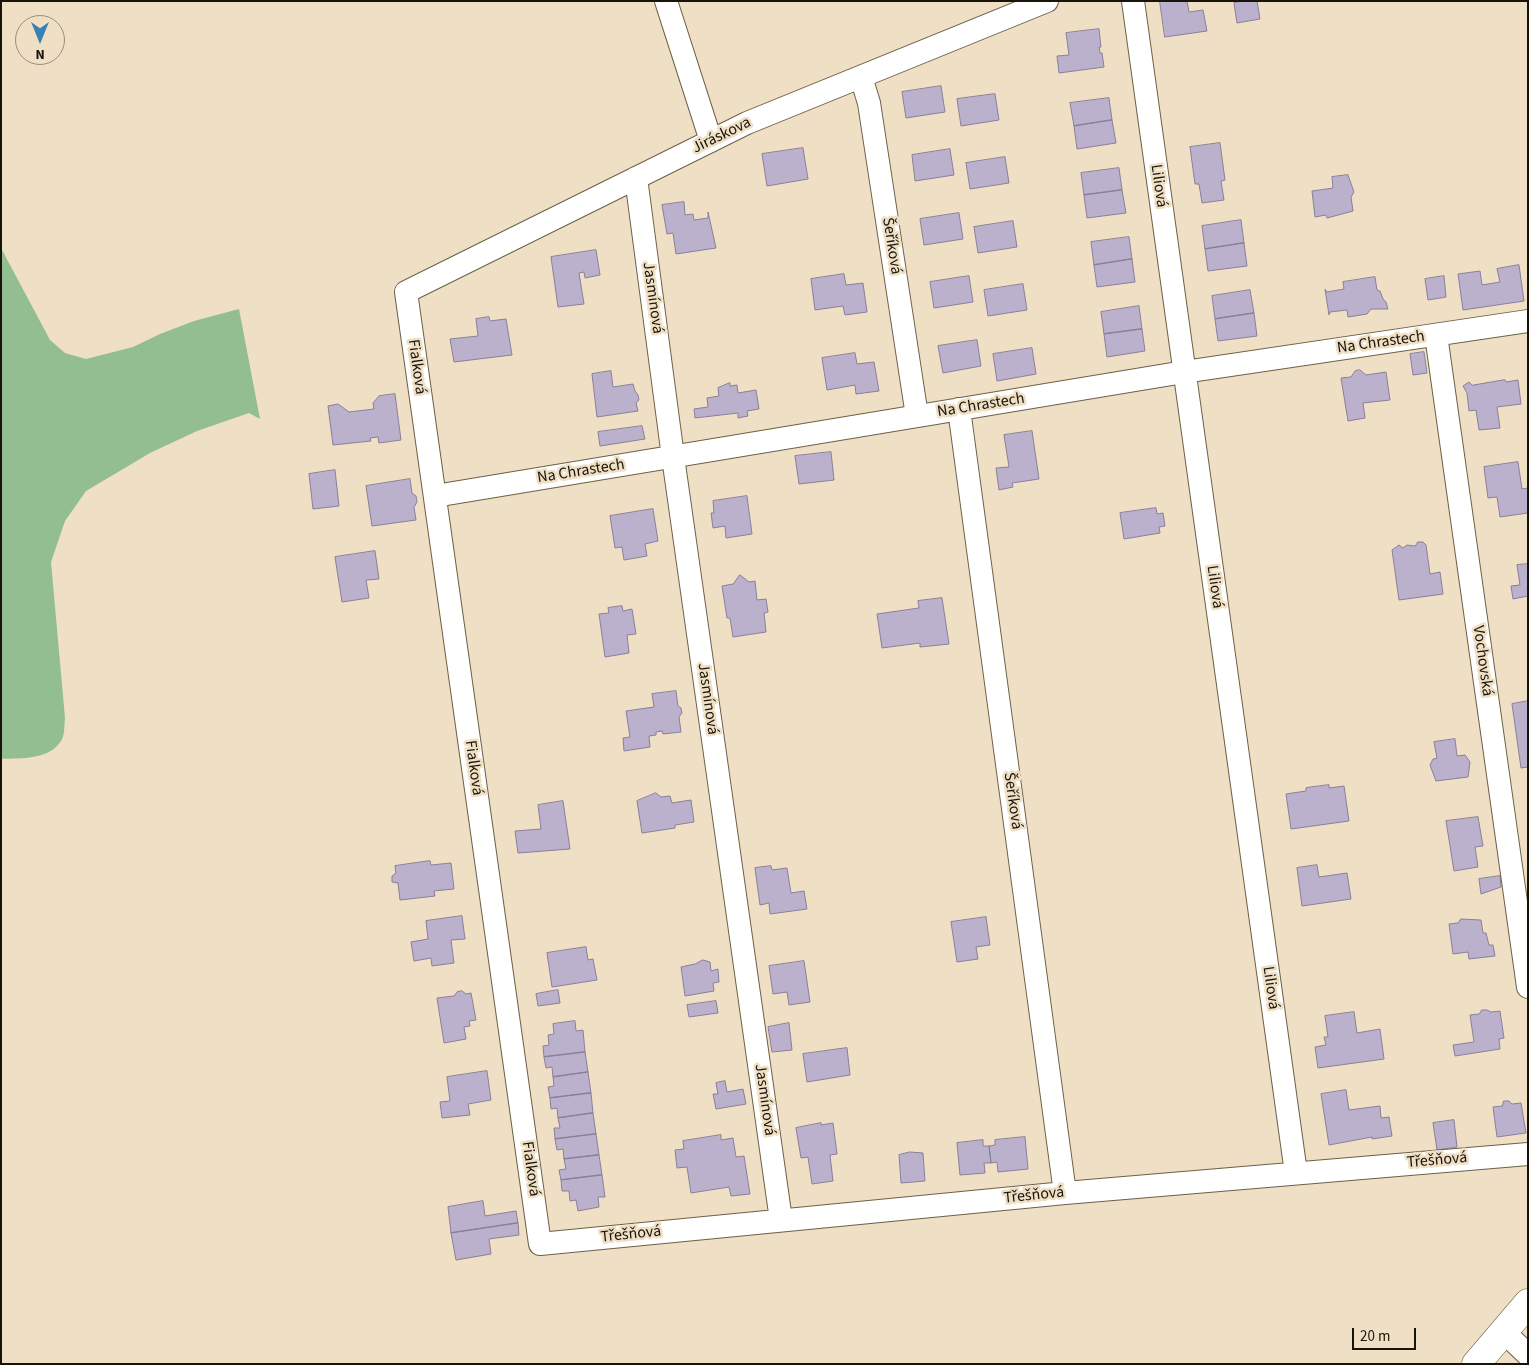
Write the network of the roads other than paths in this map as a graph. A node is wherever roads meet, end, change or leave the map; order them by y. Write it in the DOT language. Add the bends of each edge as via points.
graph roads {
  1 [pos="666,1"];
  2 [pos="1047,1"];
  3 [pos="1133,1"];
  4 [pos="860,77"];
  5 [pos="711,141"];
  6 [pos="636,178"];
  7 [pos="406,292"];
  8 [pos="1528,321"];
  9 [pos="1436,335"];
  10 [pos="1184,372"];
  11 [pos="959,409"];
  12 [pos="917,416"];
  13 [pos="672,457"];
  14 [pos="435,496"];
  15 [pos="1528,988"];
  16 [pos="1528,1154"];
  17 [pos="1296,1173"];
  18 [pos="1065,1192"];
  19 [pos="781,1220"];
  20 [pos="540,1244"];
  21 [pos="1528,1303"];
  22 [pos="1504,1332"];
  23 [pos="1528,1355"];
  24 [pos="1476,1364"];
  1 -- 5 [label="street"];
  2 -- 4 [label="street, Jiráskova"];
  3 -- 10 [label="street, Liliová"];
  4 -- 5 [label="street, Jiráskova"];
  4 -- 12 [label="street, Šeříková" via="869,103"];
  5 -- 6 [label="street, Jiráskova"];
  6 -- 7 [label="street, Jiráskova"];
  6 -- 13 [label="street, Jasmínová"];
  7 -- 14 [label="street, Fialková"];
  8 -- 9 [label="street, Na Chrastech"];
  9 -- 10 [label="street, Na Chrastech"];
  9 -- 15 [label="street, Vochovská"];
  10 -- 11 [label="street, Na Chrastech"];
  10 -- 17 [label="street, Liliová"];
  11 -- 12 [label="street, Na Chrastech"];
  11 -- 18 [label="street, Šeříková"];
  12 -- 13 [label="street, Na Chrastech"];
  13 -- 14 [label="street, Na Chrastech"];
  13 -- 19 [label="street, Jasmínová"];
  14 -- 20 [label="street, Fialková"];
  16 -- 17 [label="street, Třešňová"];
  17 -- 18 [label="street, Třešňová"];
  18 -- 19 [label="street, Třešňová"];
  19 -- 20 [label="street, Třešňová"];
  21 -- 22 [label="street"];
  22 -- 23 [label="street"];
  22 -- 24 [label="street"];
}
